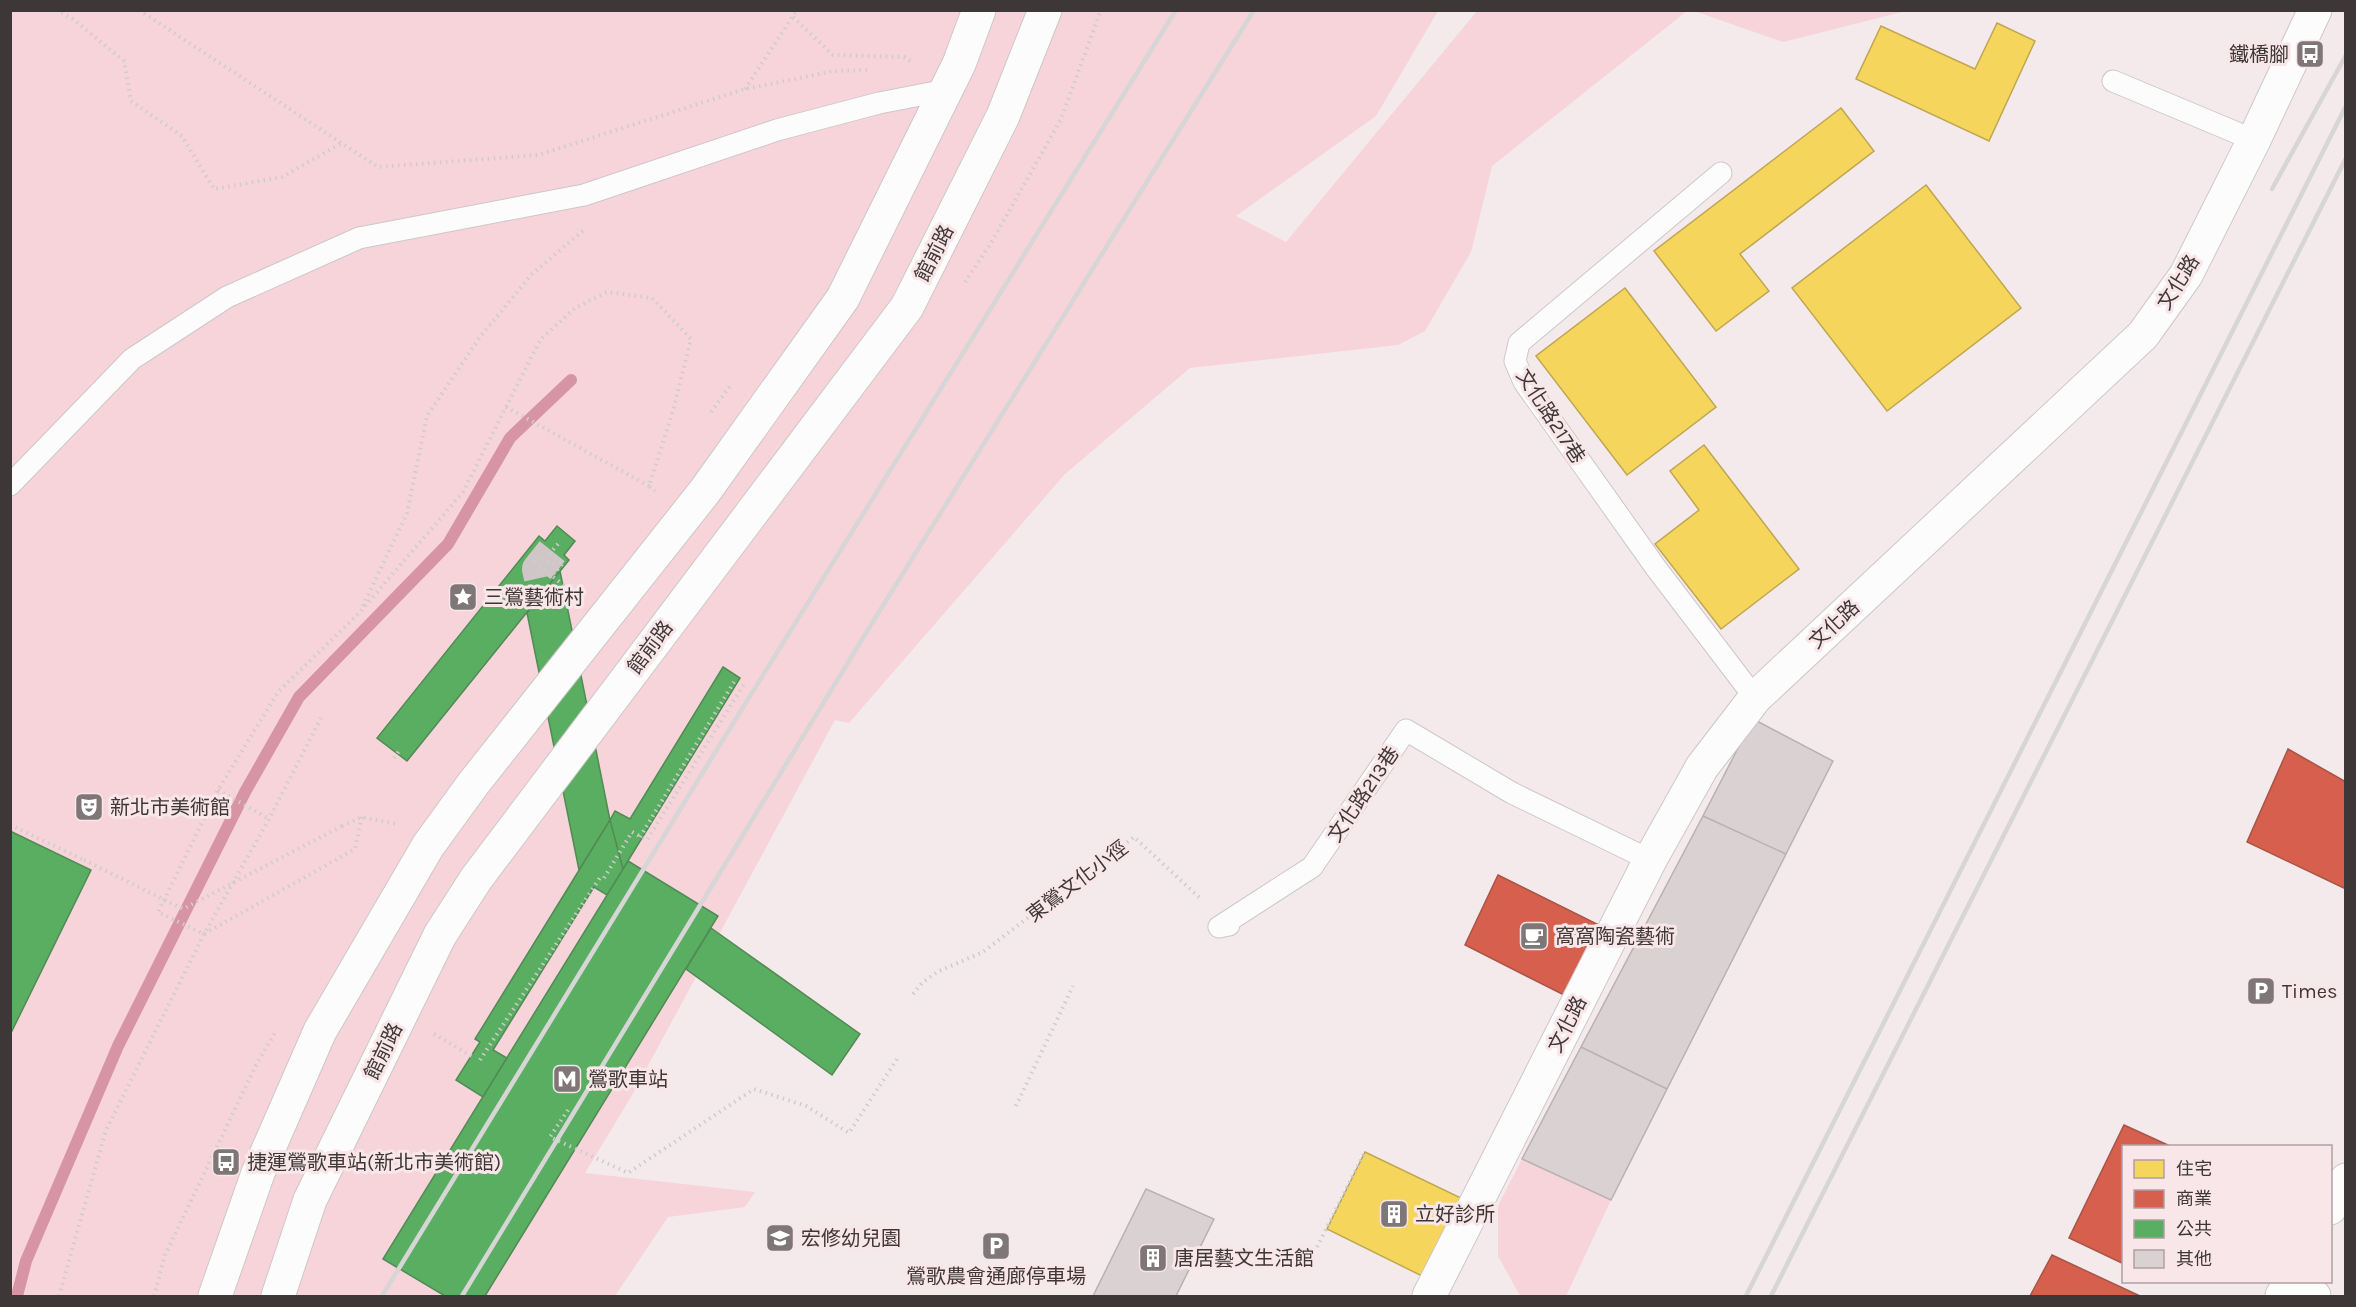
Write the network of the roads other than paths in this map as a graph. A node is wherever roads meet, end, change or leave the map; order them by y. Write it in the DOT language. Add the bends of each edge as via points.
graph roads {
  1 [pos="979,10"];
  2 [pos="1045,10"];
  3 [pos="2315,10"];
  4 [pos="936,80"];
  5 [pos="2114,81"];
  6 [pos="2254,140"];
  7 [pos="1721,173"];
  8 [pos="10,485"];
  9 [pos="1755,698"];
  10 [pos="1650,860"];
  11 [pos="1229,925"];
  12 [pos="215,1296"];
  13 [pos="278,1296"];
  14 [pos="1429,1296"];
  1 -- 4 [label="street" via="959,64"];
  2 -- 13 [label="street, 館前路" via="1003,116 907,307 483,870 440,935 310,1200"];
  3 -- 6 [label="street, 文化路"];
  4 -- 8 [label="lane" via="910,98 777,130 584,195 359,238 227,297 132,359"];
  4 -- 12 [label="street" via="843,298 705,491 428,846 320,1031 258,1173"];
  5 -- 6 [label="lane"];
  6 -- 9 [label="street, 文化路" via="2186,275 2143,335"];
  7 -- 9 [label="lane, 文化路217巷" via="1519,344 1515,361 1524,382 1642,549"];
  9 -- 10 [label="street, 文化路" via="1702,767"];
  10 -- 11 [label="lane, 文化路213巷" via="1512,793 1406,730 1312,867 1219,927"];
  10 -- 14 [label="street, 文化路"];
}
